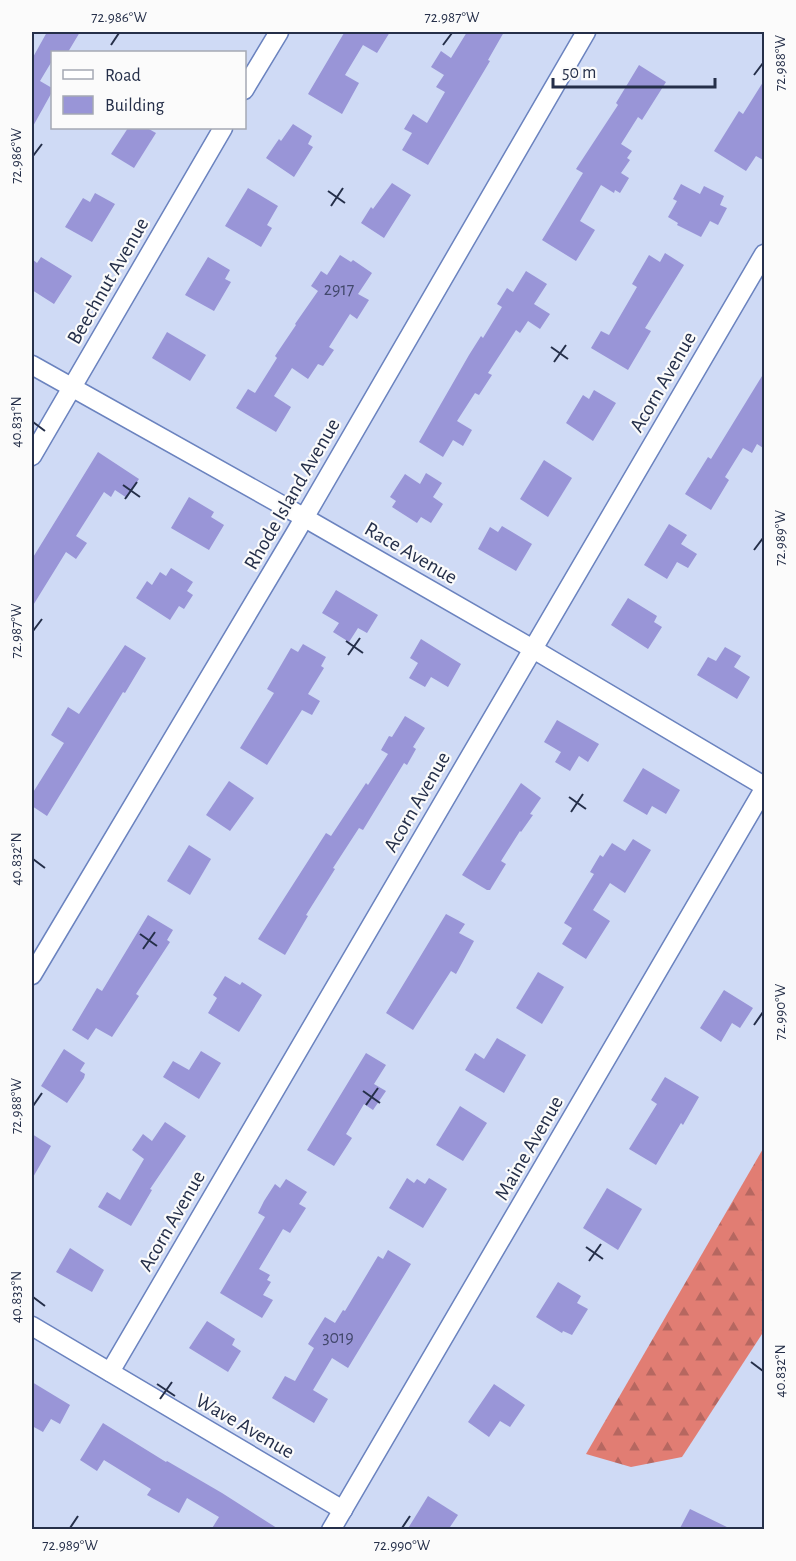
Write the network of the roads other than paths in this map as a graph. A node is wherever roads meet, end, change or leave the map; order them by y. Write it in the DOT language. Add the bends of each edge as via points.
graph roads {
  1 [pos="279,32"];
  2 [pos="586,32"];
  3 [pos="246,87"];
  4 [pos="222,129"];
  5 [pos="765,254"];
  6 [pos="32,364"];
  7 [pos="71,388"];
  8 [pos="32,456"];
  9 [pos="305,518"];
  10 [pos="533,649"];
  11 [pos="765,788"];
  12 [pos="32,975"];
  13 [pos="32,1326"];
  14 [pos="110,1372"];
  15 [pos="343,1509"];
  16 [pos="331,1530"];
  1 -- 3 [label="street"];
  2 -- 9 [label="street, Rhode Island Avenue"];
  4 -- 7 [label="street, Beechnut Avenue"];
  5 -- 10 [label="street, Acorn Avenue"];
  6 -- 7 [label="street, Race Avenue"];
  7 -- 8 [label="street, Beechnut Avenue"];
  7 -- 9 [label="street, Race Avenue"];
  9 -- 10 [label="street, Race Avenue"];
  9 -- 12 [label="street, Rhode Island Avenue"];
  10 -- 11 [label="street, Race Avenue"];
  10 -- 14 [label="street, Acorn Avenue"];
  11 -- 15 [label="street, Maine Avenue"];
  13 -- 14 [label="street, Wave Avenue"];
  14 -- 15 [label="street, Wave Avenue"];
  15 -- 16 [label="street, Maine Avenue"];
}
